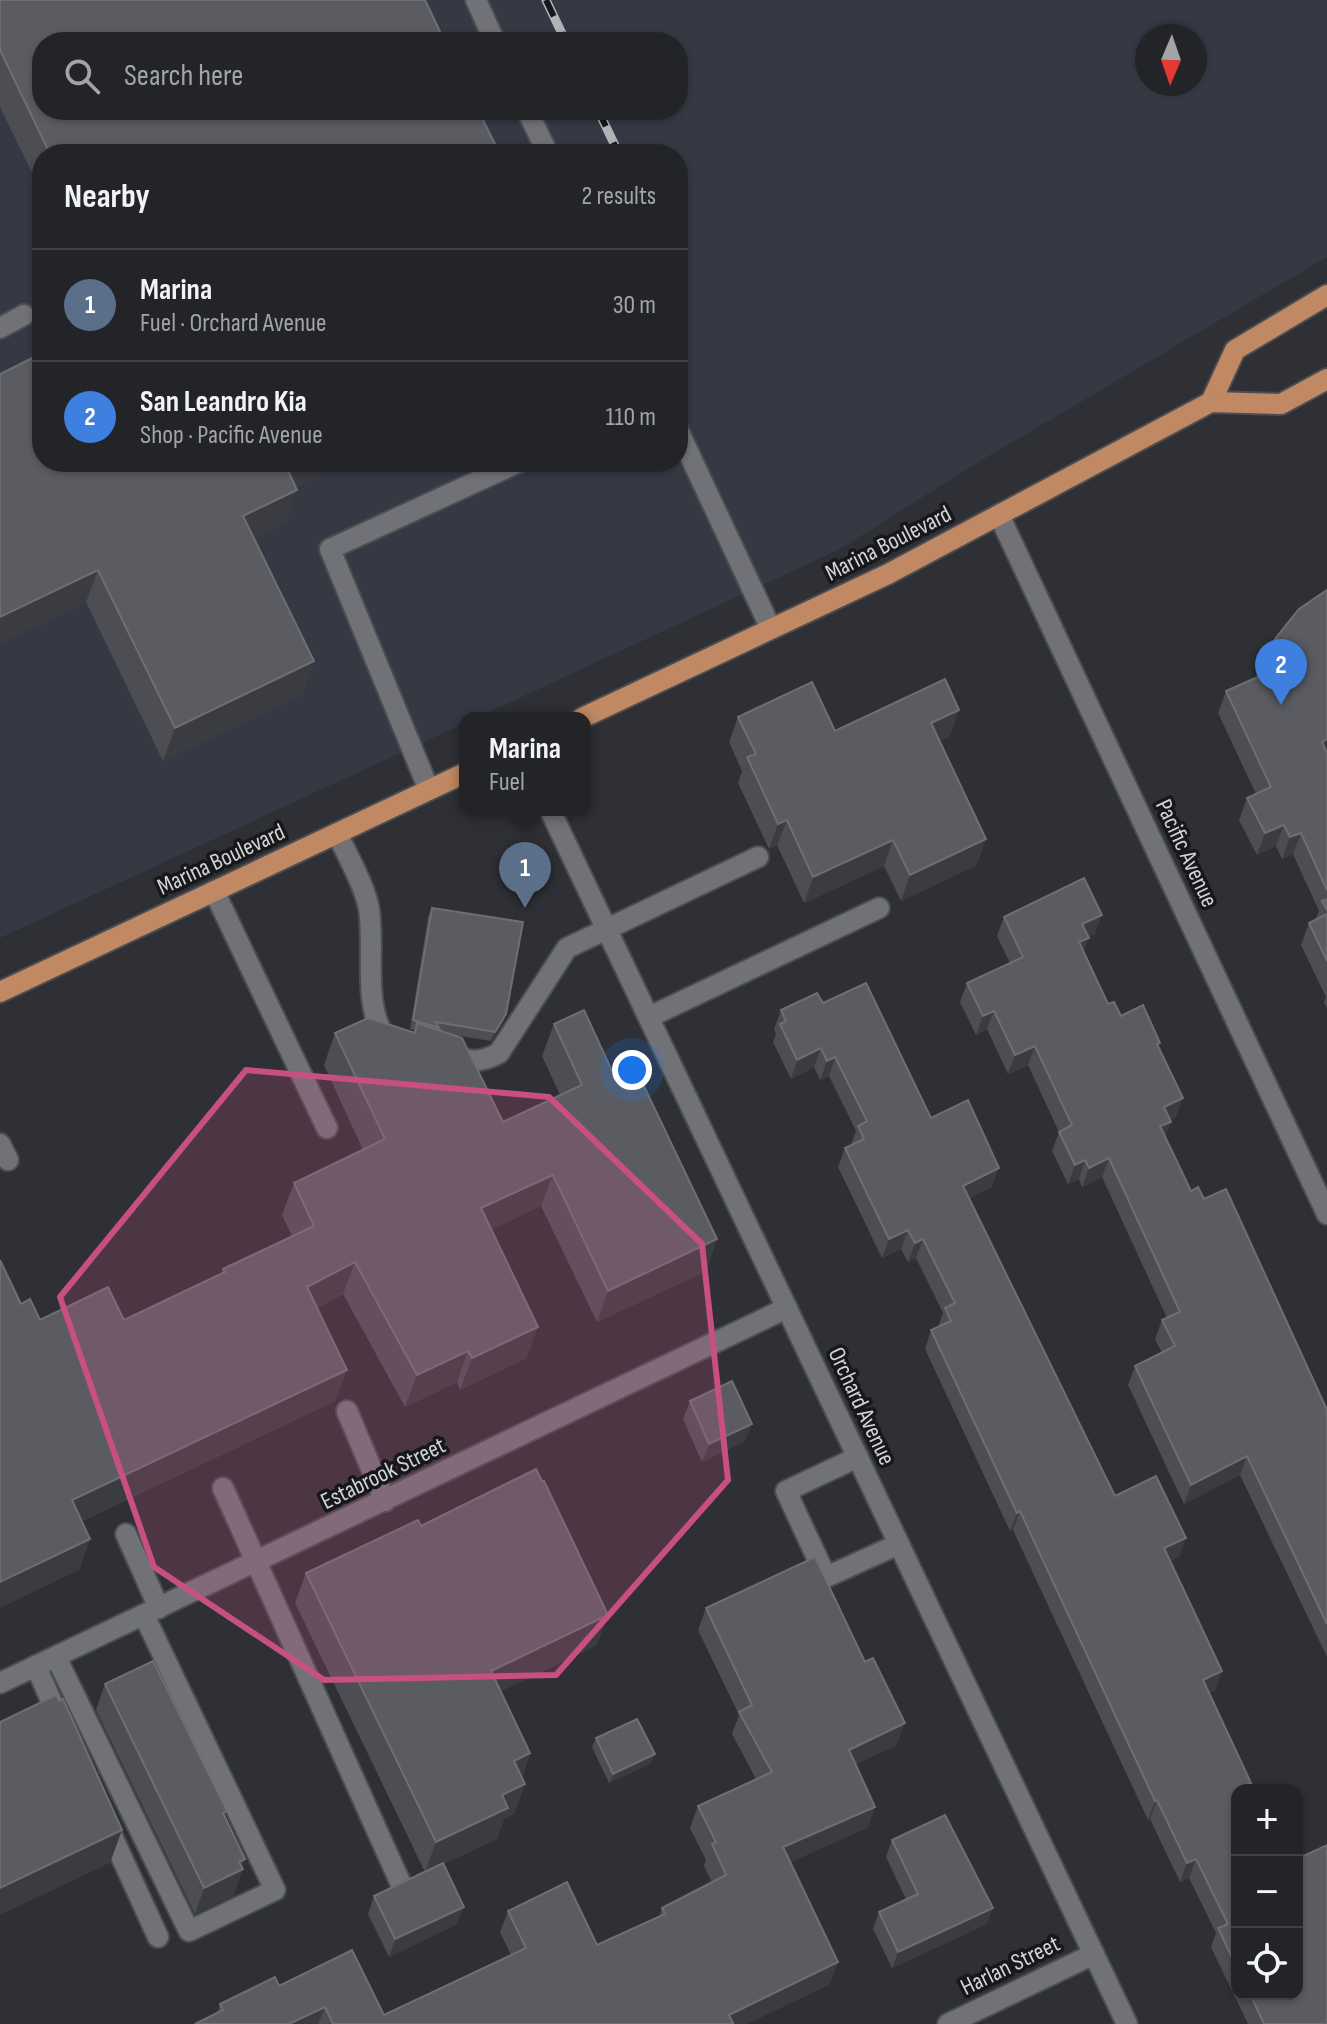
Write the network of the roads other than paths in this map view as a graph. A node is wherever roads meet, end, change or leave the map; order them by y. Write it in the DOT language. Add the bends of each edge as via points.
graph roads {
  1 [pos="476,0"];
  2 [pos="490,32"];
  3 [pos="532,120"];
  4 [pos="543,144"];
  5 [pos="1327,295"];
  6 [pos="24,315"];
  7 [pos="0,328"];
  8 [pos="1327,379"];
  9 [pos="1211,402"];
  10 [pos="688,451"];
  11 [pos="497,472"];
  12 [pos="999,515"];
  13 [pos="771,629"];
  14 [pos="591,714"];
  15 [pos="459,776"];
  16 [pos="429,790"];
  17 [pos="553,816"];
  18 [pos="337,833"];
  19 [pos="758,857"];
  20 [pos="214,891"];
  21 [pos="879,908"];
  22 [pos="608,930"];
  23 [pos="0,992"];
  24 [pos="649,1017"];
  25 [pos="327,1128"];
  26 [pos="1327,1214"];
  27 [pos="787,1308"];
  28 [pos="347,1411"];
  29 [pos="858,1457"];
  30 [pos="223,1488"];
  31 [pos="385,1501"];
  32 [pos="126,1534"];
  33 [pos="899,1544"];
  34 [pos="255,1563"];
  35 [pos="152,1612"];
  36 [pos="56,1657"];
  37 [pos="36,1666"];
  38 [pos="0,1683"];
  39 [pos="70,1743"];
  40 [pos="95,1798"];
  41 [pos="401,1884"];
  42 [pos="158,1937"];
  43 [pos="1094,1954"];
  44 [pos="948,2024"];
  45 [pos="1127,2024"];
  1 -- 2 [label="street"];
  3 -- 4 [label="street"];
  5 -- 9 [label="main road" via="1235,350"];
  6 -- 7 [label="street"];
  8 -- 9 [label="main road, Marina Boulevard" via="1281,404"];
  9 -- 12 [label="main road, Marina Boulevard"];
  10 -- 13 [label="street"];
  11 -- 16 [label="street" via="330,549"];
  12 -- 13 [label="main road, Marina Boulevard"];
  12 -- 26 [label="street, Pacific Avenue"];
  13 -- 14 [label="main road, Marina Boulevard"];
  15 -- 16 [label="main road, Marina Boulevard"];
  16 -- 18 [label="main road, Marina Boulevard"];
  17 -- 22 [label="street, Orchard Avenue"];
  18 -- 20 [label="main road, Marina Boulevard"];
  18 -- 22 [label="street" via="369,907 373,1005 383,1034 468,1061 485,1061 499,1053 567,948"];
  19 -- 22 [label="street"];
  20 -- 23 [label="main road, Marina Boulevard"];
  20 -- 25 [label="street"];
  21 -- 24 [label="street"];
  22 -- 24 [label="street, Orchard Avenue"];
  24 -- 27 [label="street, Orchard Avenue"];
  27 -- 29 [label="street, Orchard Avenue"];
  27 -- 31 [label="street, Estabrook Street"];
  28 -- 31 [label="street"];
  29 -- 33 [label="street, Orchard Avenue"];
  29 -- 33 [label="street" via="786,1491 826,1577"];
  30 -- 34 [label="street"];
  31 -- 34 [label="street, Estabrook Street"];
  32 -- 35 [label="street"];
  33 -- 43 [label="street, Orchard Avenue"];
  34 -- 35 [label="street, Estabrook Street"];
  34 -- 41 [label="street"];
  35 -- 36 [label="street, Estabrook Street"];
  35 -- 36 [label="street" via="275,1890 189,1931"];
  36 -- 37 [label="street, Estabrook Street"];
  37 -- 38 [label="street, Estabrook Street"];
  37 -- 39 [label="street"];
  40 -- 42 [label="street"];
  43 -- 44 [label="street, Harlan Street"];
  43 -- 45 [label="street, Orchard Avenue"];
}
